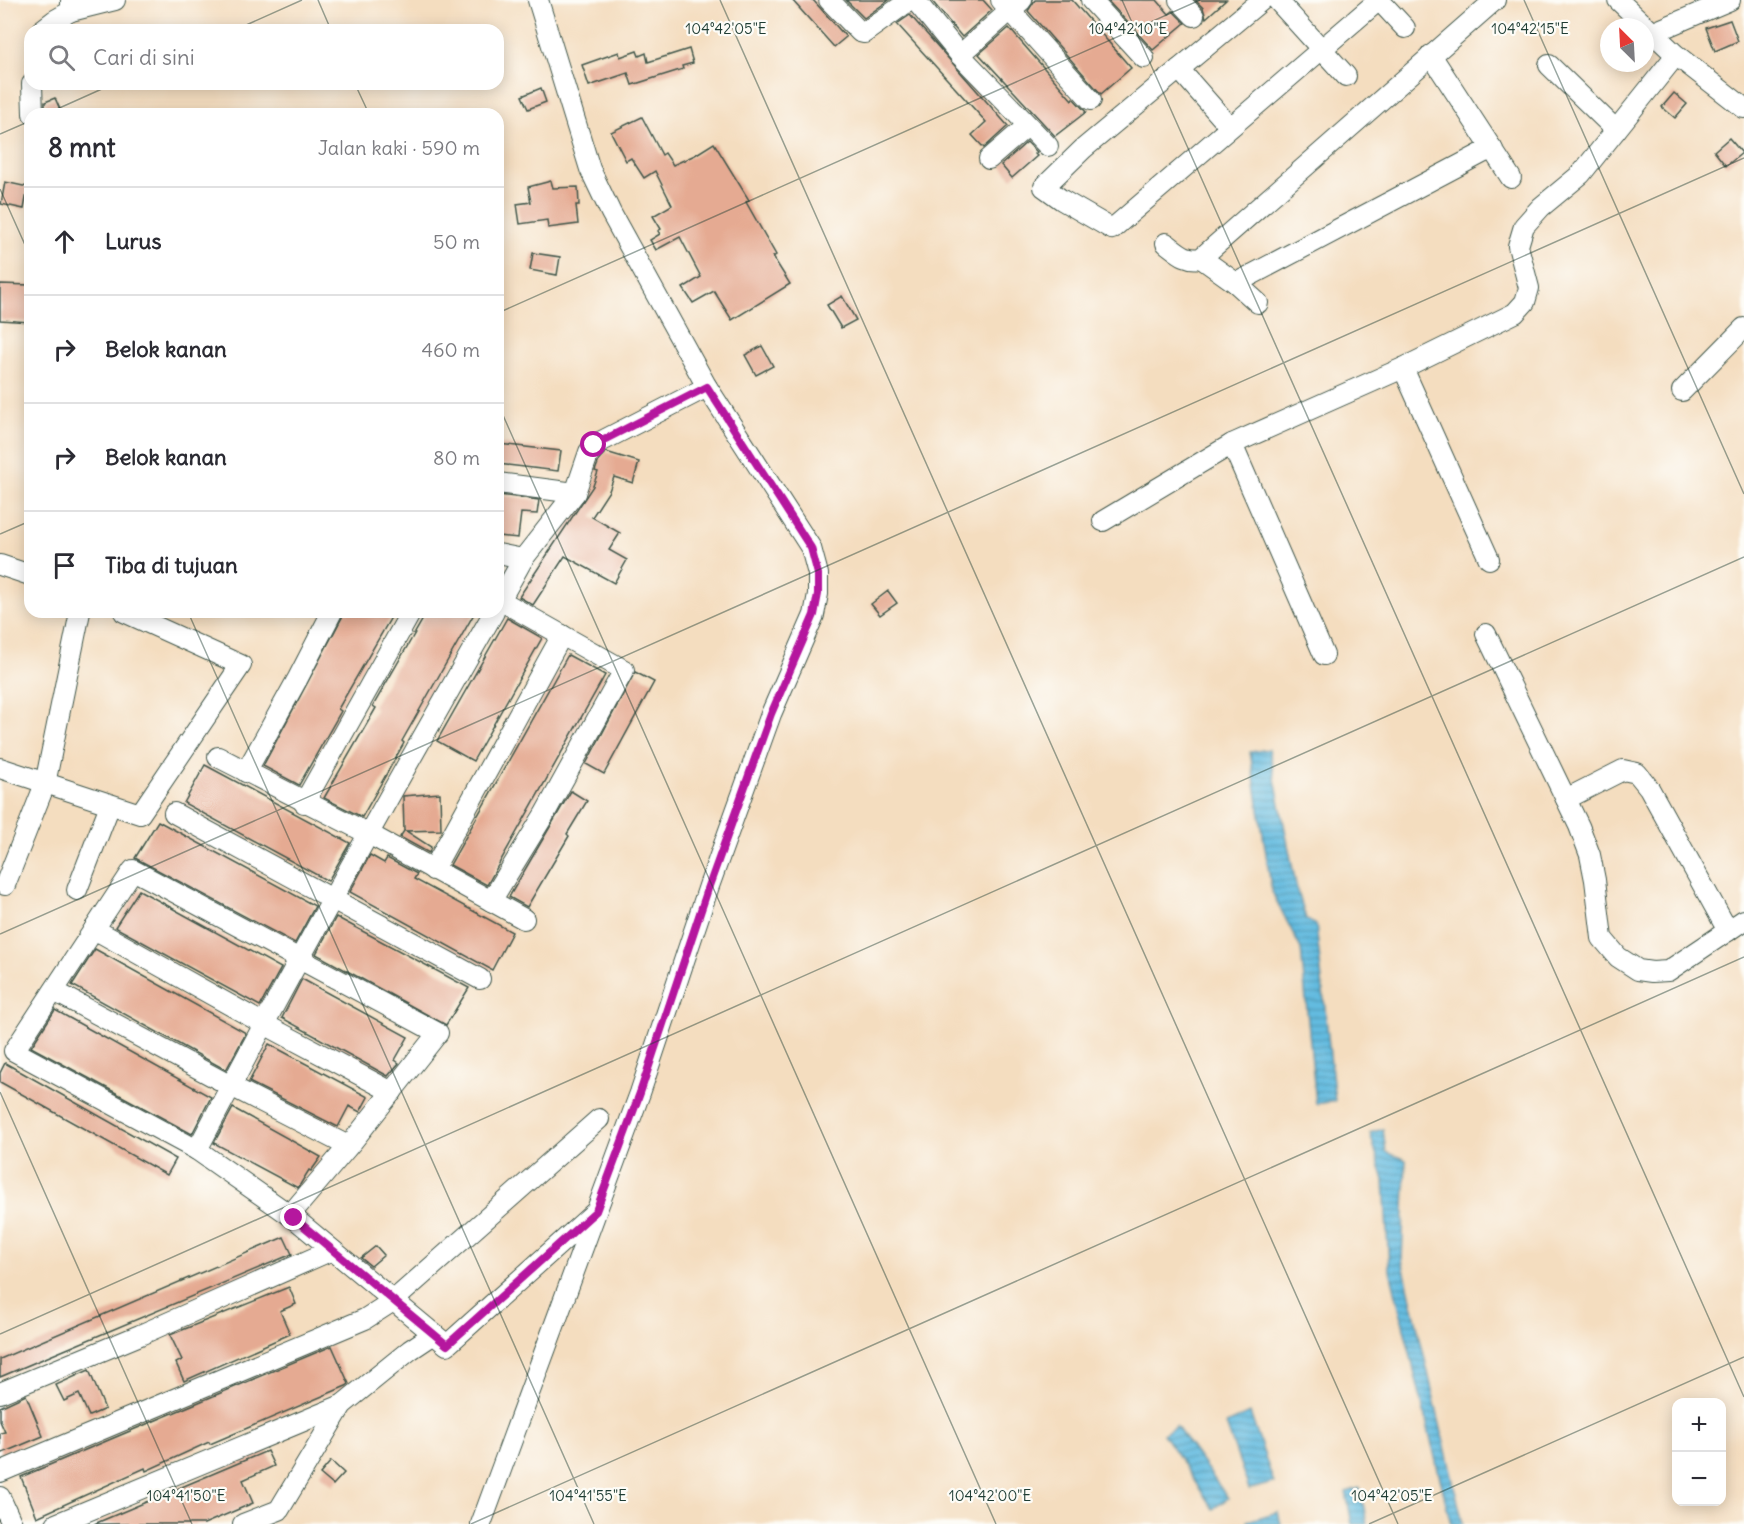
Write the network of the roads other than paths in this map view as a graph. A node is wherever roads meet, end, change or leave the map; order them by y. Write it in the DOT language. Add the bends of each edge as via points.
graph roads {
  1 [pos="115,0"];
  2 [pos="538,0"];
  3 [pos="829,0"];
  4 [pos="910,0"];
  5 [pos="915,0"];
  6 [pos="1091,0"];
  7 [pos="1179,0"];
  8 [pos="1262,0"];
  9 [pos="1277,0"];
  10 [pos="1379,0"];
  11 [pos="1495,0"];
  12 [pos="1618,0"];
  13 [pos="1730,0"];
  14 [pos="1011,4"];
  15 [pos="71,5"];
  16 [pos="1194,16"];
  17 [pos="1637,18"];
  18 [pos="50,24"];
  19 [pos="1405,28"];
  20 [pos="1654,32"];
  21 [pos="1654,35"];
  22 [pos="1320,49"];
  23 [pos="960,55"];
  24 [pos="1431,55"];
  25 [pos="1676,55"];
  26 [pos="1144,58"];
  27 [pos="1549,65"];
  28 [pos="1179,69"];
  29 [pos="1346,76"];
  30 [pos="32,90"];
  31 [pos="1091,100"];
  32 [pos="33,108"];
  33 [pos="1744,108"];
  34 [pos="1027,126"];
  35 [pos="1230,127"];
  36 [pos="1616,130"];
  37 [pos="1048,146"];
  38 [pos="1492,148"];
  39 [pos="989,159"];
  40 [pos="1511,178"];
  41 [pos="1166,243"];
  42 [pos="1201,258"];
  43 [pos="1236,283"];
  44 [pos="1258,303"];
  45 [pos="1744,328"];
  46 [pos="1402,368"];
  47 [pos="707,387"];
  48 [pos="1683,391"];
  49 [pos="1232,444"];
  50 [pos="504,484"];
  51 [pos="574,493"];
  52 [pos="1103,520"];
  53 [pos="504,556"];
  54 [pos="524,559"];
  55 [pos="1489,559"];
  56 [pos="0,565"];
  57 [pos="24,573"];
  58 [pos="504,592"];
  59 [pos="504,607"];
  60 [pos="79,618"];
  61 [pos="137,618"];
  62 [pos="329,618"];
  63 [pos="408,618"];
  64 [pos="489,618"];
  65 [pos="1486,634"];
  66 [pos="562,635"];
  67 [pos="1324,655"];
  68 [pos="218,757"];
  69 [pos="0,768"];
  70 [pos="246,772"];
  71 [pos="45,784"];
  72 [pos="1566,799"];
  73 [pos="304,802"];
  74 [pos="110,805"];
  75 [pos="174,813"];
  76 [pos="369,834"];
  77 [pos="433,870"];
  78 [pos="5,885"];
  79 [pos="77,890"];
  80 [pos="333,899"];
  81 [pos="491,902"];
  82 [pos="524,919"];
  83 [pos="1736,926"];
  84 [pos="94,929"];
  85 [pos="299,960"];
  86 [pos="480,979"];
  87 [pos="54,991"];
  88 [pos="264,1024"];
  89 [pos="231,1086"];
  90 [pos="392,1092"];
  91 [pos="599,1119"];
  92 [pos="348,1146"];
  93 [pos="197,1150"];
  94 [pos="596,1211"];
  95 [pos="290,1215"];
  96 [pos="332,1250"];
  97 [pos="393,1301"];
  98 [pos="434,1334"];
  99 [pos="0,1393"];
  100 [pos="342,1405"];
  101 [pos="0,1472"];
  102 [pos="0,1497"];
  103 [pos="12,1524"];
  104 [pos="56,1524"];
  105 [pos="243,1524"];
  106 [pos="481,1524"];
  1 -- 15 [label="street"];
  2 -- 47 [label="street" via="590,169"];
  3 -- 4 [label="street" via="864,33"];
  5 -- 23 [label="street"];
  6 -- 26 [label="street"];
  7 -- 16 [label="street"];
  8 -- 28 [label="street"];
  9 -- 22 [label="street"];
  10 -- 19 [label="street"];
  10 -- 22 [label="street"];
  11 -- 24 [label="street"];
  12 -- 17 [label="street"];
  13 -- 20 [label="street"];
  14 -- 23 [label="street"];
  14 -- 31 [label="street"];
  15 -- 18 [label="street"];
  21 -- 25 [label="street"];
  22 -- 29 [label="street"];
  22 -- 35 [label="street"];
  23 -- 34 [label="street"];
  24 -- 38 [label="street"];
  24 -- 42 [label="street"];
  25 -- 33 [label="street"];
  25 -- 36 [label="street"];
  27 -- 36 [label="street"];
  28 -- 35 [label="street"];
  28 -- 35 [label="street" via="1044,187 1112,229"];
  30 -- 32 [label="street"];
  34 -- 37 [label="street"];
  34 -- 39 [label="street"];
  36 -- 46 [label="street" via="1581,174 1524,225 1518,246 1529,288 1525,302 1515,313"];
  38 -- 40 [label="street"];
  38 -- 43 [label="street"];
  41 -- 42 [label="street" via="1189,259"];
  42 -- 43 [label="street"];
  43 -- 44 [label="street"];
  45 -- 48 [label="street"];
  46 -- 49 [label="street"];
  46 -- 55 [label="street"];
  47 -- 51 [label="street" via="594,445"];
  47 -- 94 [label="street" via="811,548 818,574 818,594 814,615 771,714 709,886"];
  49 -- 52 [label="street"];
  49 -- 67 [label="street"];
  50 -- 51 [label="street"];
  51 -- 54 [label="street"];
  53 -- 54 [label="street"];
  54 -- 58 [label="street"];
  56 -- 57 [label="street"];
  59 -- 66 [label="street"];
  60 -- 71 [label="street"];
  61 -- 74 [label="street" via="241,665 140,814"];
  62 -- 70 [label="street"];
  63 -- 73 [label="street"];
  64 -- 76 [label="street"];
  65 -- 72 [label="street"];
  66 -- 77 [label="street"];
  66 -- 81 [label="street" via="624,670"];
  68 -- 70 [label="street"];
  69 -- 71 [label="street"];
  70 -- 73 [label="street"];
  71 -- 74 [label="street"];
  71 -- 78 [label="street"];
  72 -- 83 [label="street" via="1623,770 1637,773"];
  72 -- 83 [label="street" via="1590,855 1602,938 1618,957 1638,970 1668,971"];
  73 -- 76 [label="street"];
  74 -- 79 [label="street"];
  75 -- 80 [label="street"];
  76 -- 77 [label="street"];
  76 -- 80 [label="street"];
  77 -- 81 [label="street"];
  80 -- 85 [label="street"];
  80 -- 86 [label="street"];
  81 -- 82 [label="street"];
  84 -- 85 [label="street" via="133,870"];
  84 -- 87 [label="street"];
  84 -- 88 [label="street"];
  85 -- 88 [label="street"];
  85 -- 90 [label="street" via="438,1033"];
  87 -- 89 [label="street"];
  87 -- 93 [label="street" via="14,1051"];
  88 -- 89 [label="street"];
  88 -- 90 [label="street"];
  89 -- 92 [label="street"];
  89 -- 93 [label="street"];
  90 -- 92 [label="street"];
  91 -- 97 [label="street"];
  92 -- 95 [label="street"];
  93 -- 95 [label="street"];
  94 -- 98 [label="street" via="447,1345"];
  94 -- 106 [label="street"];
  95 -- 96 [label="street"];
  96 -- 97 [label="street"];
  96 -- 99 [label="street"];
  97 -- 98 [label="street"];
  97 -- 101 [label="street" via="355,1323"];
  98 -- 100 [label="street"];
  100 -- 104 [label="street"];
  100 -- 105 [label="street" via="279,1510"];
  102 -- 103 [label="street"];
}
